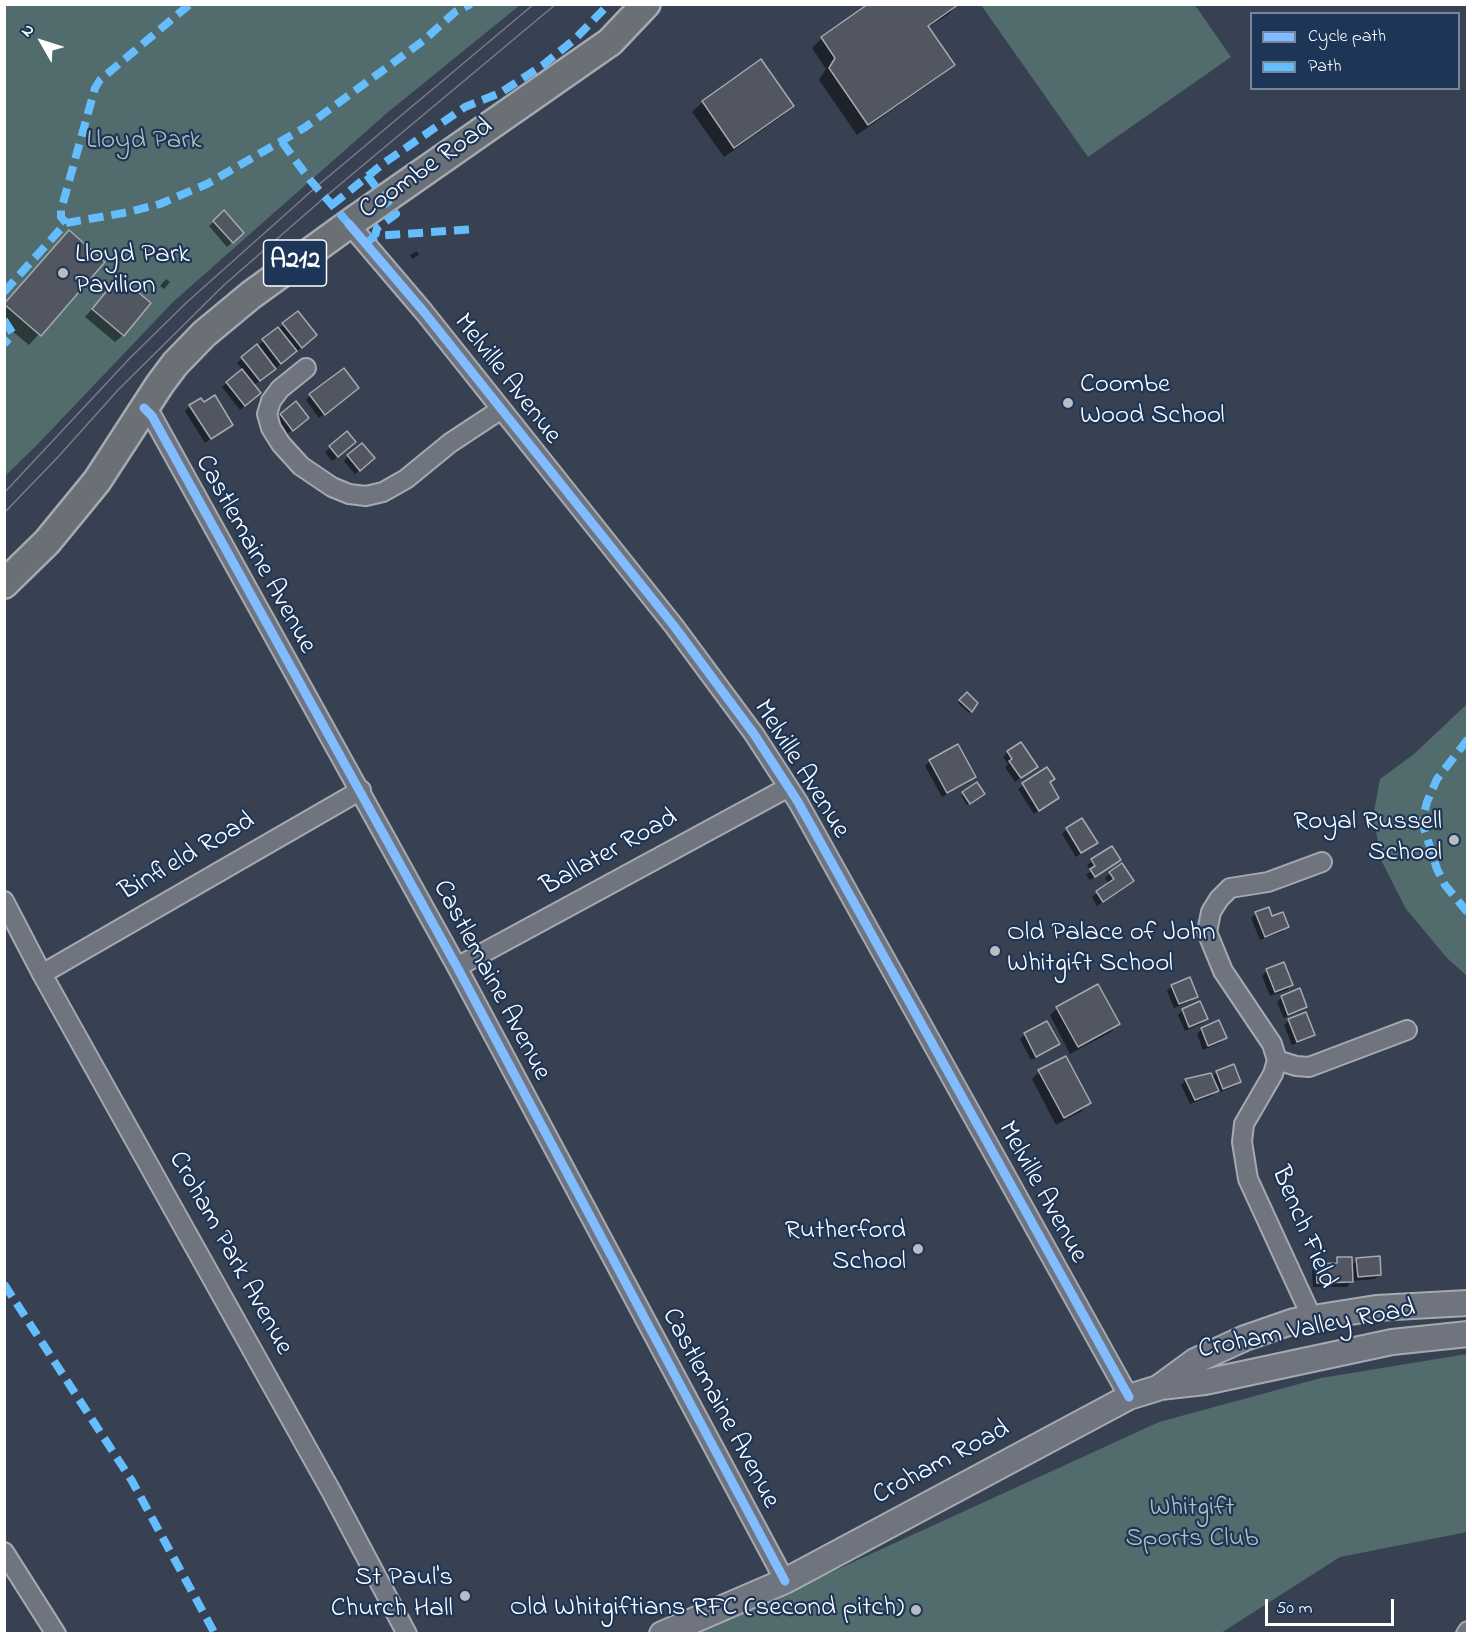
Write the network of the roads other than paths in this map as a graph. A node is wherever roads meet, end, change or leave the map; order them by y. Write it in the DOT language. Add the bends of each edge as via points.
graph roads {
  1 [pos="646,4"];
  2 [pos="349,224"];
  3 [pos="306,368"];
  4 [pos="144,408"];
  5 [pos="500,410"];
  6 [pos="4,584"];
  7 [pos="787,788"];
  8 [pos="361,790"];
  9 [pos="1322,862"];
  10 [pos="4,901"];
  11 [pos="458,967"];
  12 [pos="42,974"];
  13 [pos="1407,1030"];
  14 [pos="1277,1060"];
  15 [pos="1467,1303"];
  16 [pos="1312,1318"];
  17 [pos="1467,1334"];
  18 [pos="1245,1338"];
  19 [pos="1158,1388"];
  20 [pos="1129,1397"];
  21 [pos="4,1552"];
  22 [pos="785,1581"];
  23 [pos="56,1634"];
  24 [pos="407,1634"];
  25 [pos="662,1634"];
  1 -- 2 [label="main road, Coombe Road / A212" via="610,42"];
  2 -- 4 [label="main road, Coombe Road / A212" via="204,334 175,364"];
  2 -- 5 [label="street, Melville Avenue"];
  3 -- 5 [label="street" via="271,400 267,414 271,428 296,471 349,494 383,492 406,480 450,443"];
  4 -- 6 [label="main road, Coombe Road / A212" via="97,481 47,542"];
  4 -- 8 [label="street, Castlemaine Avenue" via="152,416"];
  5 -- 7 [label="street, Melville Avenue" via="674,626 754,734"];
  7 -- 11 [label="street, Ballater Road"];
  7 -- 20 [label="street, Melville Avenue"];
  8 -- 11 [label="street, Castlemaine Avenue"];
  8 -- 12 [label="street, Binfield Road"];
  9 -- 14 [label="street" via="1268,882 1230,888 1211,912 1207,932 1223,971 1272,1044"];
  10 -- 12 [label="street, Croham Park Avenue"];
  11 -- 22 [label="street, Castlemaine Avenue"];
  12 -- 24 [label="street, Croham Park Avenue"];
  13 -- 14 [label="street" via="1309,1067"];
  14 -- 16 [label="street, Bench Field" via="1244,1124 1242,1142 1248,1179"];
  15 -- 16 [label="street, Croham Valley Road" via="1376,1308"];
  16 -- 18 [label="street, Croham Valley Road"];
  17 -- 19 [label="street, Croham Valley Road" via="1392,1342 1205,1382"];
  18 -- 19 [label="street, Croham Road" via="1195,1361"];
  19 -- 20 [label="street, Croham Road"];
  20 -- 22 [label="street, Croham Road"];
  21 -- 23 [label="street"];
  22 -- 25 [label="street, Croham Road"];
}
